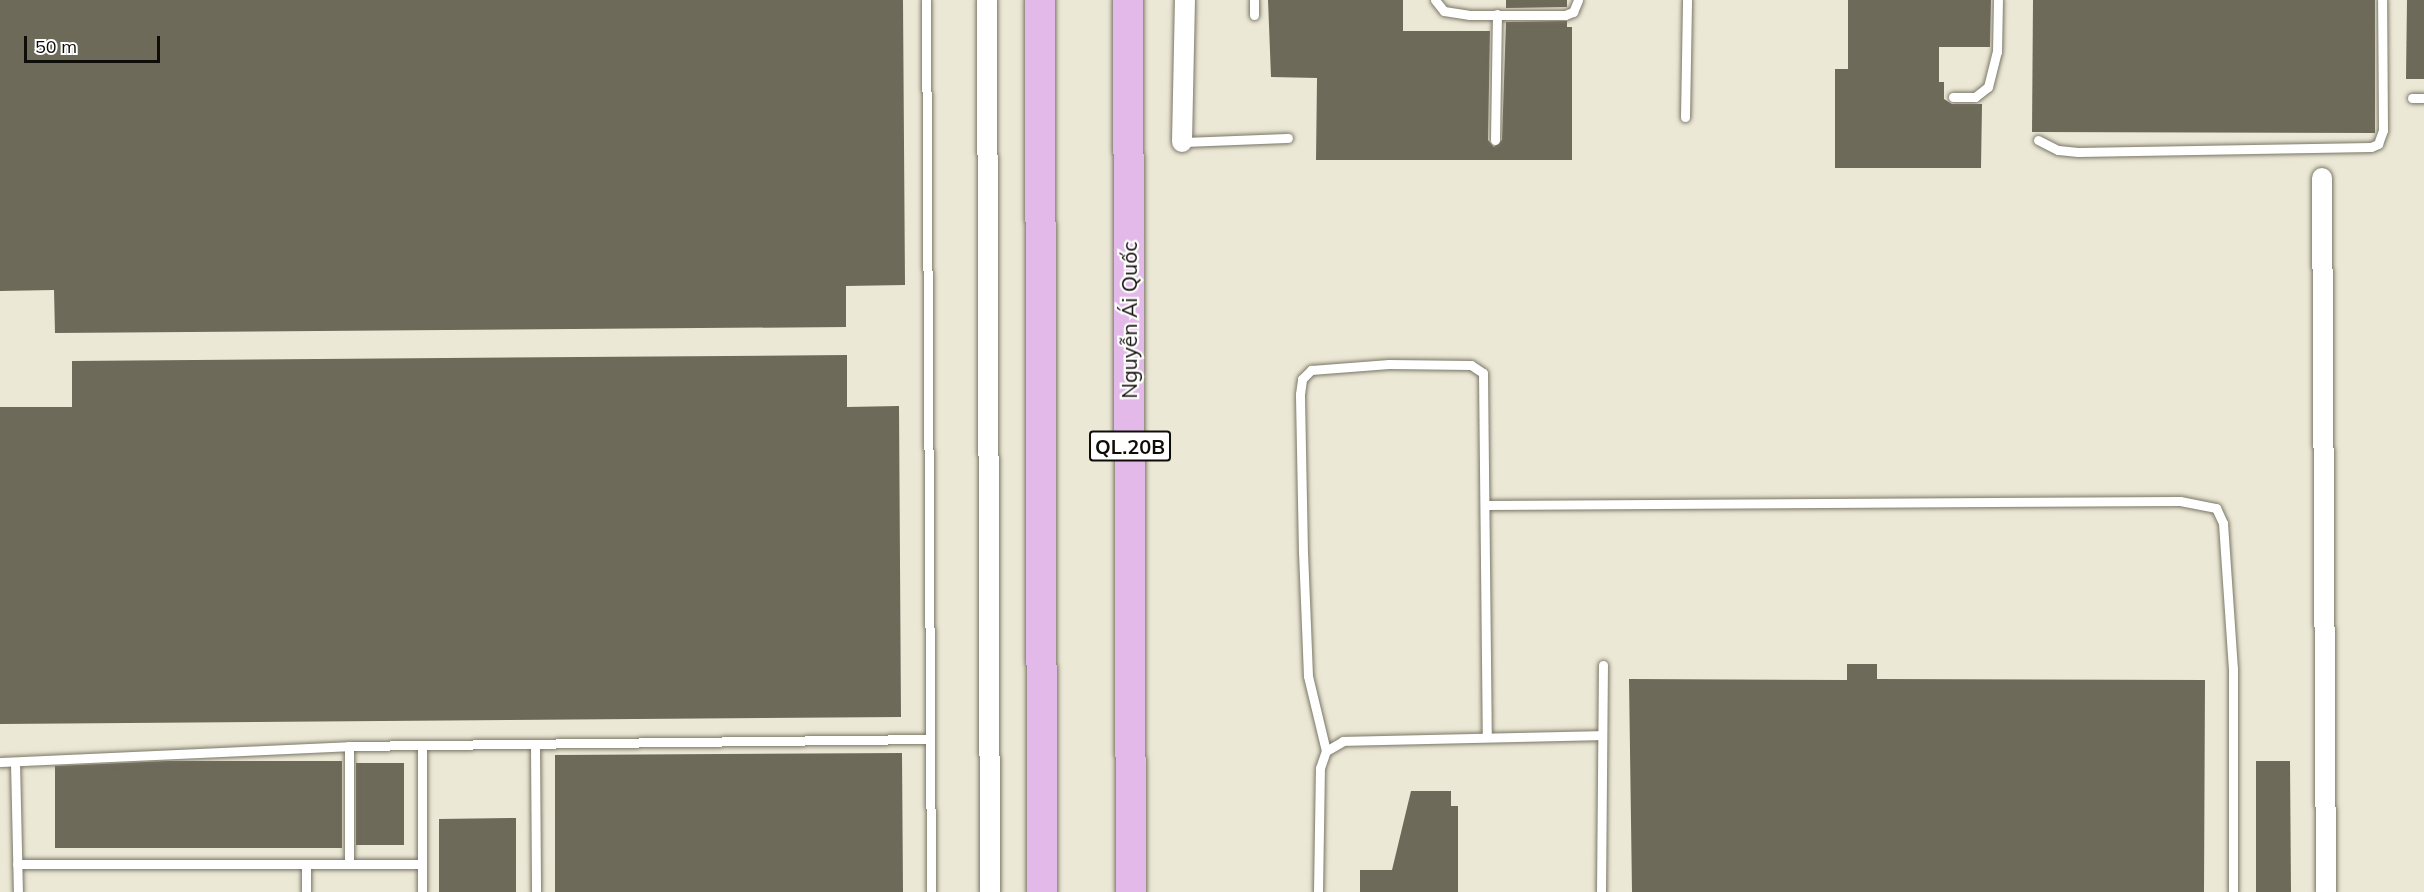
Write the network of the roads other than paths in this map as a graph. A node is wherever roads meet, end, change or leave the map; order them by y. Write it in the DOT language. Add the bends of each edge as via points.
graph roads {
  1 [pos="926,0"];
  2 [pos="987,0"];
  3 [pos="1040,0"];
  4 [pos="1128,0"];
  5 [pos="1185,0"];
  6 [pos="1254,0"];
  7 [pos="1435,0"];
  8 [pos="1578,0"];
  9 [pos="1687,0"];
  10 [pos="1998,0"];
  11 [pos="2382,0"];
  12 [pos="1497,14"];
  13 [pos="1254,15"];
  14 [pos="1953,97"];
  15 [pos="2412,98"];
  16 [pos="2424,98"];
  17 [pos="1685,117"];
  18 [pos="1288,138"];
  19 [pos="1495,140"];
  20 [pos="2038,140"];
  21 [pos="1182,142"];
  22 [pos="2322,178"];
  23 [pos="1486,505"];
  24 [pos="1603,665"];
  25 [pos="1602,735"];
  26 [pos="1487,736"];
  27 [pos="930,739"];
  28 [pos="535,744"];
  29 [pos="422,745"];
  30 [pos="350,746"];
  31 [pos="1326,751"];
  32 [pos="0,762"];
  33 [pos="15,762"];
  34 [pos="17,864"];
  35 [pos="306,864"];
  36 [pos="349,864"];
  37 [pos="422,864"];
  38 [pos="18,892"];
  39 [pos="306,892"];
  40 [pos="422,892"];
  41 [pos="536,892"];
  42 [pos="931,892"];
  43 [pos="990,892"];
  44 [pos="1042,892"];
  45 [pos="1131,892"];
  46 [pos="1318,892"];
  47 [pos="1601,892"];
  48 [pos="2233,892"];
  49 [pos="2326,892"];
  1 -- 27 [label="lane"];
  2 -- 43 [label="street"];
  3 -- 44 [label="main road"];
  4 -- 45 [label="main road, Nguyễn Ái Quốc / QL.20B"];
  5 -- 21 [label="street"];
  6 -- 13 [label="lane"];
  7 -- 12 [label="lane" via="1444,11"];
  8 -- 12 [label="lane" via="1573,12 1565,15"];
  9 -- 17 [label="lane"];
  10 -- 14 [label="lane" via="1997,52 1988,87 1975,97"];
  11 -- 20 [label="lane" via="2383,130 2378,144 2078,152 2058,150"];
  12 -- 19 [label="lane"];
  15 -- 16 [label="lane"];
  18 -- 21 [label="lane"];
  22 -- 49 [label="street"];
  23 -- 26 [label="lane"];
  23 -- 31 [label="lane" via="1483,373 1470,365 1389,364 1311,370 1302,379 1308,676"];
  23 -- 48 [label="lane" via="2180,501 2216,508 2223,523 2233,668"];
  24 -- 25 [label="lane"];
  25 -- 26 [label="lane"];
  25 -- 47 [label="lane"];
  26 -- 31 [label="lane" via="1360,738 1343,741"];
  27 -- 28 [label="lane"];
  27 -- 42 [label="lane"];
  28 -- 29 [label="lane"];
  28 -- 41 [label="lane"];
  29 -- 30 [label="lane"];
  29 -- 37 [label="lane"];
  30 -- 33 [label="lane"];
  30 -- 36 [label="lane"];
  31 -- 46 [label="lane" via="1320,768"];
  32 -- 33 [label="lane"];
  33 -- 34 [label="lane"];
  34 -- 35 [label="lane"];
  34 -- 38 [label="lane"];
  35 -- 36 [label="lane"];
  35 -- 39 [label="lane"];
  36 -- 37 [label="lane"];
  37 -- 40 [label="lane"];
}
